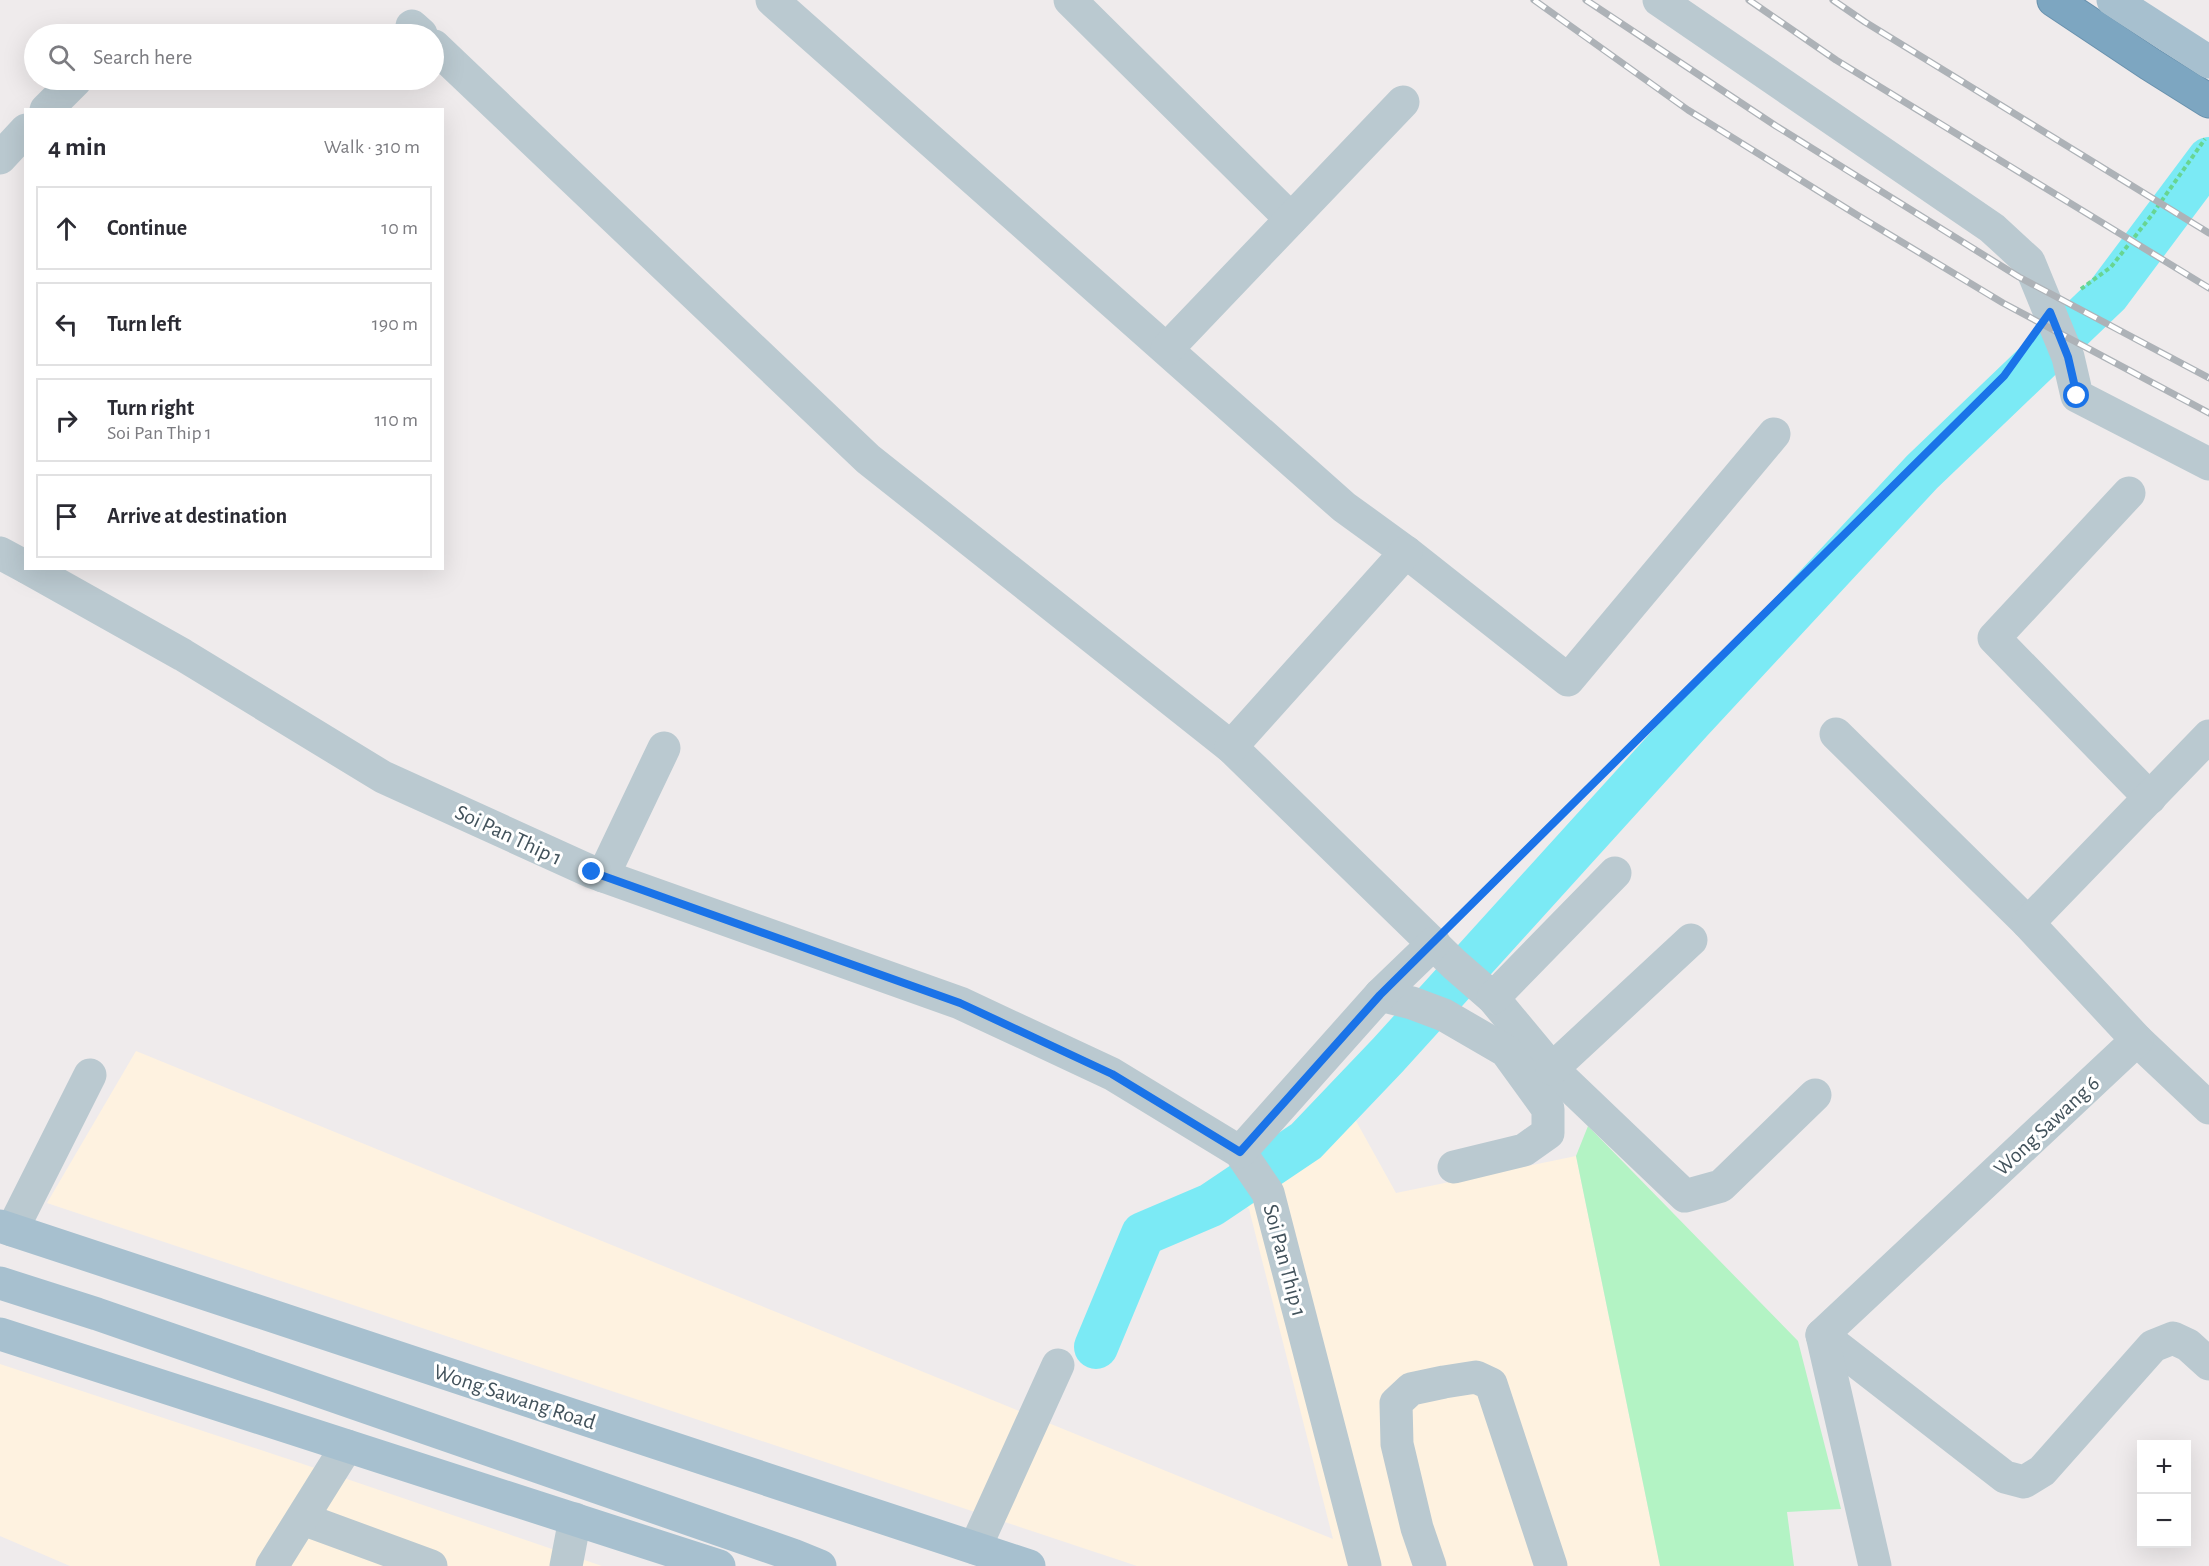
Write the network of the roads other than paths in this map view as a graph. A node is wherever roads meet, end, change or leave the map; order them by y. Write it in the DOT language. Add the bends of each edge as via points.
graph roads {
  1 [pos="772,0"];
  2 [pos="1070,0"];
  3 [pos="1659,0"];
  4 [pos="2054,0"];
  5 [pos="2113,0"];
  6 [pos="444,56"];
  7 [pos="2209,62"];
  8 [pos="66,90"];
  9 [pos="2209,101"];
  10 [pos="1403,102"];
  11 [pos="48,108"];
  12 [pos="1291,219"];
  13 [pos="1167,349"];
  14 [pos="1774,434"];
  15 [pos="2209,464"];
  16 [pos="2129,493"];
  17 [pos="1406,552"];
  18 [pos="0,553"];
  19 [pos="24,566"];
  20 [pos="31,570"];
  21 [pos="1836,734"];
  22 [pos="2209,736"];
  23 [pos="1231,747"];
  24 [pos="664,748"];
  25 [pos="2150,798"];
  26 [pos="1615,873"];
  27 [pos="603,876"];
  28 [pos="2028,923"];
  29 [pos="1691,940"];
  30 [pos="1463,971"];
  31 [pos="1380,995"];
  32 [pos="2137,1040"];
  33 [pos="1552,1069"];
  34 [pos="90,1075"];
  35 [pos="1815,1095"];
  36 [pos="2209,1108"];
  37 [pos="1244,1158"];
  38 [pos="1454,1167"];
  39 [pos="6,1228"];
  40 [pos="0,1283"];
  41 [pos="1822,1335"];
  42 [pos="1,1337"];
  43 [pos="2209,1364"];
  44 [pos="1058,1365"];
  45 [pos="347,1446"];
  46 [pos="303,1519"];
  47 [pos="575,1519"];
  48 [pos="975,1548"];
  49 [pos="272,1566"];
  50 [pos="431,1566"];
  51 [pos="566,1566"];
  52 [pos="718,1566"];
  53 [pos="820,1566"];
  54 [pos="1029,1566"];
  55 [pos="1365,1566"];
  56 [pos="1430,1566"];
  57 [pos="1551,1566"];
  58 [pos="1875,1566"];
  1 -- 13 [label="street"];
  2 -- 12 [label="street"];
  3 -- 15 [label="street" via="1992,228 2029,262 2068,357 2077,396"];
  4 -- 9 [label="highway"];
  5 -- 7 [label="main road"];
  6 -- 23 [label="street" via="868,459"];
  8 -- 11 [label="street"];
  10 -- 12 [label="street"];
  12 -- 13 [label="street"];
  13 -- 17 [label="street" via="1344,507"];
  14 -- 17 [label="street" via="1568,680"];
  16 -- 25 [label="street" via="1994,638"];
  17 -- 23 [label="street"];
  18 -- 19 [label="street, Soi Pan Thip 1"];
  20 -- 27 [label="street, Soi Pan Thip 1" via="183,655 383,777"];
  21 -- 28 [label="street"];
  22 -- 25 [label="street"];
  23 -- 30 [label="street"];
  24 -- 27 [label="street"];
  25 -- 28 [label="street"];
  26 -- 30 [label="street"];
  27 -- 37 [label="street, Soi Pan Thip 1" via="960,1003 1112,1074"];
  28 -- 32 [label="street"];
  29 -- 33 [label="street"];
  30 -- 31 [label="street"];
  30 -- 33 [label="street"];
  31 -- 37 [label="street"];
  31 -- 38 [label="street" via="1444,1015 1506,1052 1548,1109 1548,1133 1524,1150"];
  32 -- 36 [label="street"];
  32 -- 41 [label="street, Wong Sawang 6"];
  33 -- 35 [label="street" via="1685,1196 1721,1186"];
  34 -- 39 [label="street"];
  37 -- 55 [label="street, Soi Pan Thip 1" via="1268,1193"];
  39 -- 48 [label="main road, Wong Sawang Road"];
  40 -- 53 [label="main road"];
  41 -- 43 [label="street" via="2005,1477 2024,1482 2042,1471 2152,1346 2174,1338"];
  41 -- 58 [label="street"];
  42 -- 45 [label="main road"];
  44 -- 48 [label="street"];
  45 -- 46 [label="street"];
  45 -- 47 [label="main road"];
  46 -- 49 [label="street"];
  46 -- 50 [label="street"];
  47 -- 51 [label="street"];
  47 -- 52 [label="main road"];
  48 -- 54 [label="main road, Wong Sawang Road"];
  56 -- 57 [label="street" via="1397,1444 1396,1402 1411,1389 1476,1377 1491,1384"];
}
